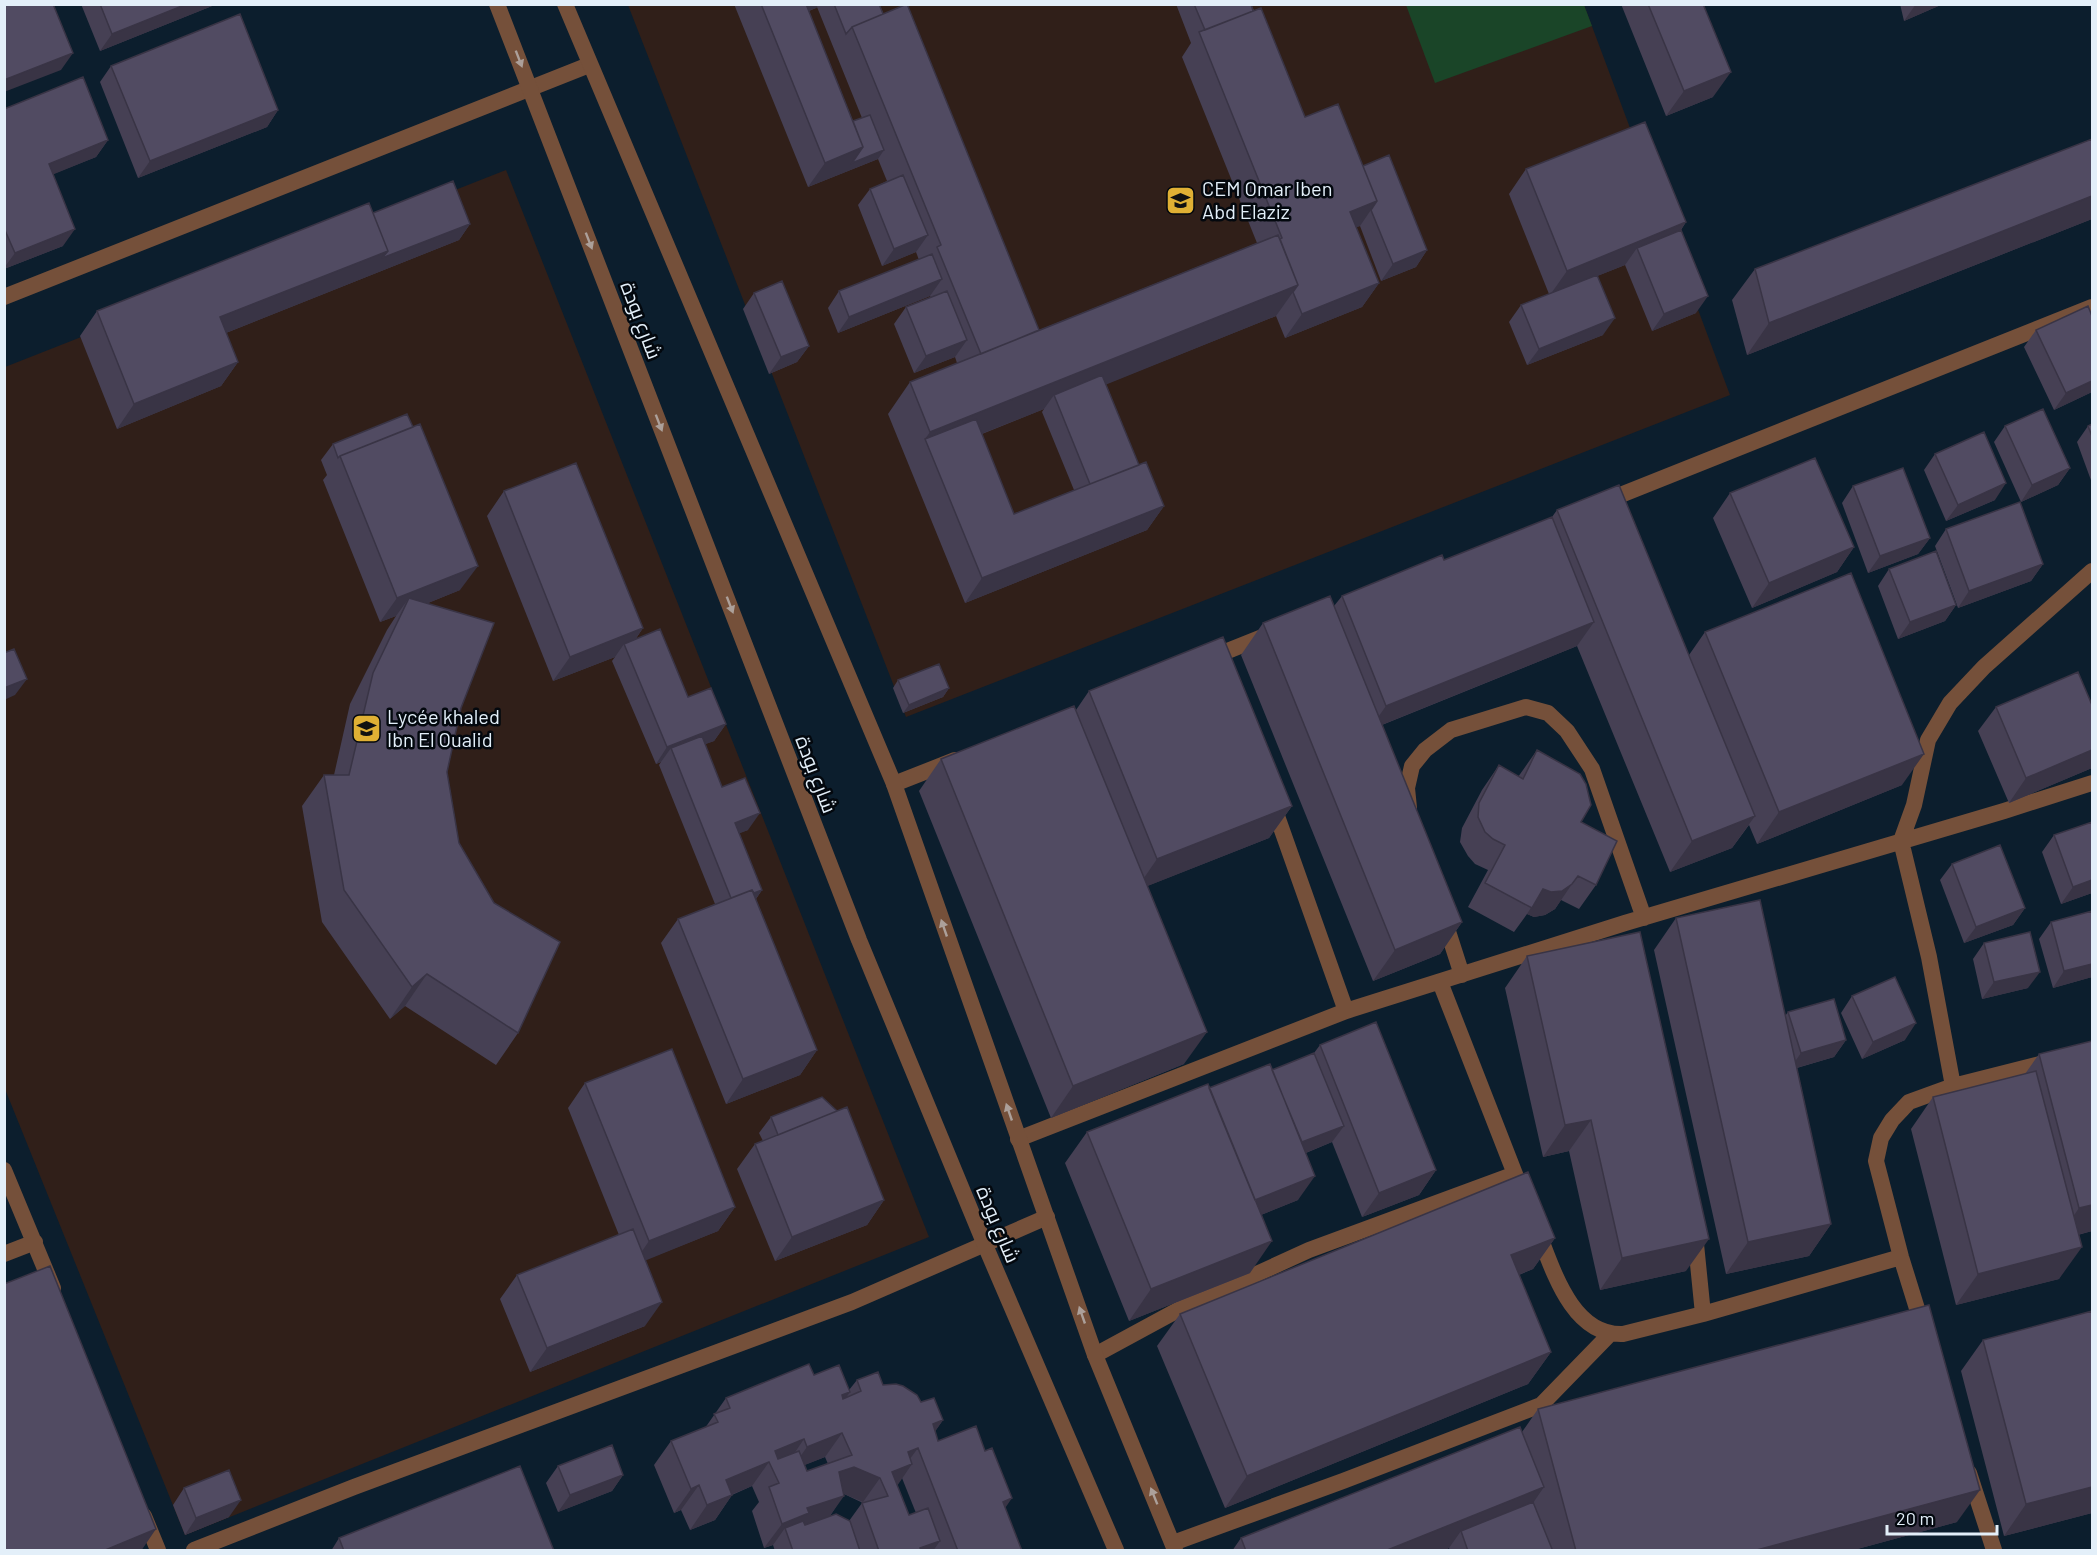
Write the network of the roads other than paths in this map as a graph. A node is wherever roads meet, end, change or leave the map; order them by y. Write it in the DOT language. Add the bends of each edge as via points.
graph roads {
  1 [pos="498,4"];
  2 [pos="565,4"];
  3 [pos="589,65"];
  4 [pos="530,88"];
  5 [pos="4,297"];
  6 [pos="2092,307"];
  7 [pos="1584,509"];
  8 [pos="2092,571"];
  9 [pos="1286,628"];
  10 [pos="1198,663"];
  11 [pos="970,754"];
  12 [pos="2092,783"];
  13 [pos="894,784"];
  14 [pos="1267,788"];
  15 [pos="1413,825"];
  16 [pos="1901,841"];
  17 [pos="1438,900"];
  18 [pos="1644,918"];
  19 [pos="1462,975"];
  20 [pos="1440,982"];
  21 [pos="1346,1011"];
  22 [pos="2092,1051"];
  23 [pos="1953,1086"];
  24 [pos="1018,1139"];
  25 [pos="4,1170"];
  26 [pos="1515,1174"];
  27 [pos="1692,1213"];
  28 [pos="1047,1217"];
  29 [pos="35,1242"];
  30 [pos="985,1245"];
  31 [pos="4,1254"];
  32 [pos="1900,1257"];
  33 [pos="61,1308"];
  34 [pos="1703,1314"];
  35 [pos="1610,1334"];
  36 [pos="1929,1345"];
  37 [pos="1095,1355"];
  38 [pos="1964,1455"];
  39 [pos="136,1496"];
  40 [pos="1174,1547"];
  41 [pos="158,1551"];
  42 [pos="194,1551"];
  43 [pos="1116,1551"];
  44 [pos="1994,1551"];
  1 -- 4 [label="street, شارع بودة, one-way"];
  2 -- 3 [label="street"];
  3 -- 4 [label="street"];
  3 -- 13 [label="street"];
  4 -- 5 [label="street"];
  4 -- 30 [label="street, شارع بودة, one-way" via="859,940"];
  6 -- 7 [label="street"];
  8 -- 16 [label="street" via="2020,633 1950,703 1928,740 1914,805"];
  9 -- 10 [label="street" via="1222,660"];
  11 -- 13 [label="street"];
  12 -- 16 [label="street"];
  24 -- 13 [label="street, one-way"];
  14 -- 21 [label="street"];
  15 -- 18 [label="street" via="1407,788 1412,766 1425,750 1451,730 1526,707 1548,713 1567,731 1592,769"];
  16 -- 18 [label="street"];
  16 -- 23 [label="street" via="1929,957"];
  17 -- 19 [label="street"];
  18 -- 19 [label="street" via="1627,929"];
  19 -- 20 [label="street"];
  20 -- 21 [label="street"];
  20 -- 26 [label="street"];
  21 -- 24 [label="street"];
  22 -- 23 [label="street"];
  23 -- 32 [label="street" via="1909,1102 1881,1138 1876,1161"];
  24 -- 28 [label="street"];
  25 -- 29 [label="street"];
  26 -- 35 [label="street" via="1561,1292 1577,1312"];
  26 -- 37 [label="street" via="1310,1250 1178,1310"];
  27 -- 34 [label="street"];
  28 -- 30 [label="street"];
  37 -- 28 [label="street, one-way"];
  29 -- 31 [label="street"];
  29 -- 33 [label="street"];
  30 -- 42 [label="street" via="852,1302 354,1487"];
  30 -- 43 [label="street, شارع بودة"];
  32 -- 34 [label="street"];
  32 -- 36 [label="street"];
  34 -- 35 [label="street"];
  35 -- 40 [label="street" via="1540,1405"];
  40 -- 37 [label="street, one-way"];
  38 -- 44 [label="street"];
  39 -- 41 [label="street"];
}
